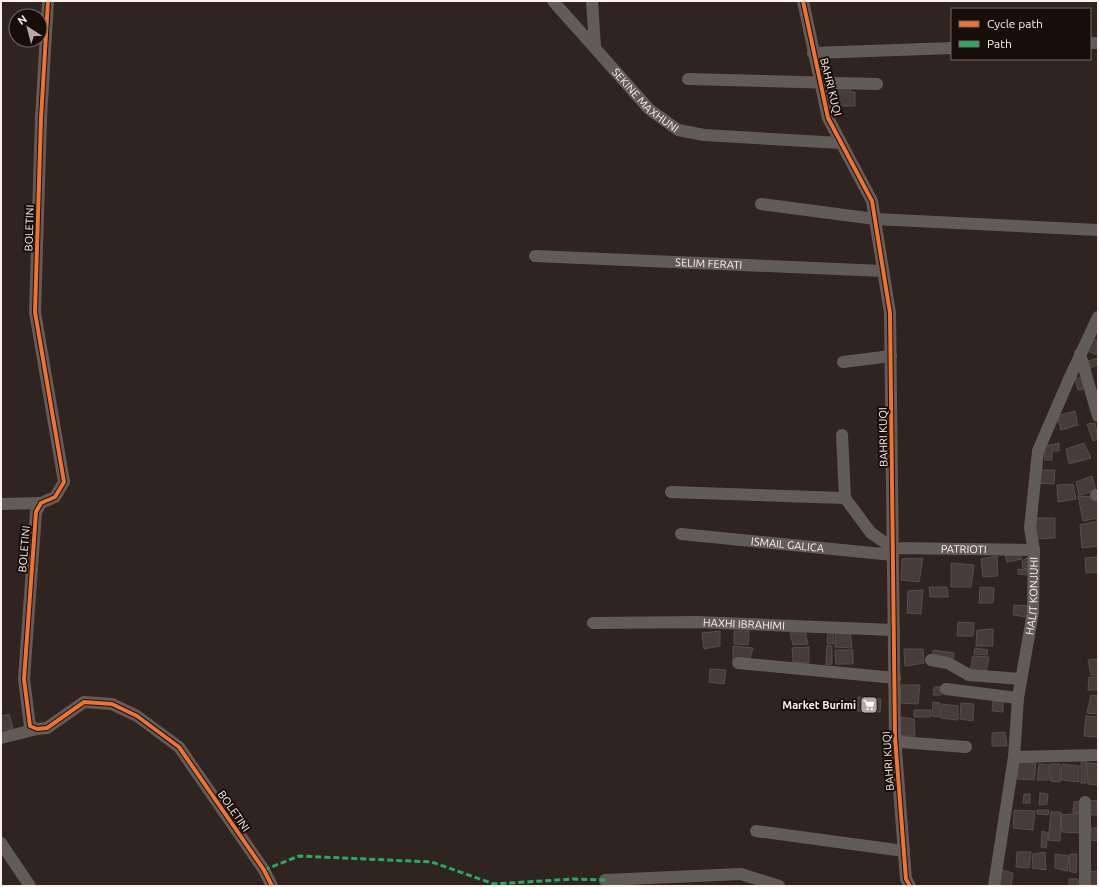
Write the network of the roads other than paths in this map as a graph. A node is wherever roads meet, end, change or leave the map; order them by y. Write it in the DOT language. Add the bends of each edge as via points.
graph roads {
  1 [pos="48,1"];
  2 [pos="553,1"];
  3 [pos="592,1"];
  4 [pos="803,1"];
  5 [pos="594,47"];
  6 [pos="951,48"];
  7 [pos="813,54"];
  8 [pos="688,79"];
  9 [pos="820,84"];
  10 [pos="877,84"];
  11 [pos="842,143"];
  12 [pos="761,204"];
  13 [pos="875,219"];
  14 [pos="1098,230"];
  15 [pos="535,256"];
  16 [pos="883,271"];
  17 [pos="1098,317"];
  18 [pos="1080,354"];
  19 [pos="891,356"];
  20 [pos="843,362"];
  21 [pos="1098,416"];
  22 [pos="842,435"];
  23 [pos="671,492"];
  24 [pos="845,498"];
  25 [pos="41,503"];
  26 [pos="1,504"];
  27 [pos="681,534"];
  28 [pos="1034,550"];
  29 [pos="893,551"];
  30 [pos="593,623"];
  31 [pos="894,630"];
  32 [pos="931,660"];
  33 [pos="738,664"];
  34 [pos="895,678"];
  35 [pos="1021,679"];
  36 [pos="946,689"];
  37 [pos="1018,698"];
  38 [pos="37,729"];
  39 [pos="895,737"];
  40 [pos="1,738"];
  41 [pos="966,747"];
  42 [pos="1098,755"];
  43 [pos="1014,757"];
  44 [pos="1085,802"];
  45 [pos="756,831"];
  46 [pos="1,843"];
  47 [pos="904,851"];
  48 [pos="605,880"];
  49 [pos="731,880"];
  50 [pos="645,882"];
  51 [pos="30,886"];
  52 [pos="272,886"];
  53 [pos="779,886"];
  54 [pos="910,886"];
  55 [pos="994,886"];
  56 [pos="1085,886"];
  1 -- 25 [label="street, BOLETINI" via="41,118 35,312 64,482 55,497"];
  2 -- 5 [label="street, SEKINE MAXHUNI"];
  3 -- 5 [label="street"];
  4 -- 7 [label="street, BAHRI KUQI"];
  5 -- 11 [label="street, SEKINE MAXHUNI" via="649,109 678,130 704,136"];
  6 -- 7 [label="street"];
  7 -- 9 [label="street, BAHRI KUQI"];
  8 -- 9 [label="street, BAHRI KUQI"];
  9 -- 10 [label="street, BAHRI KUQI"];
  9 -- 11 [label="street, BAHRI KUQI" via="828,118"];
  11 -- 13 [label="street, BAHRI KUQI" via="872,201"];
  12 -- 13 [label="street"];
  13 -- 14 [label="street"];
  13 -- 16 [label="street, BAHRI KUQI"];
  15 -- 16 [label="street, SELIM FERATI"];
  16 -- 19 [label="street, BAHRI KUQI" via="890,313"];
  17 -- 18 [label="street, HALIT KONJUHI"];
  18 -- 21 [label="street"];
  18 -- 28 [label="street, HALIT KONJUHI" via="1038,451 1030,528"];
  19 -- 20 [label="street"];
  19 -- 29 [label="street, BAHRI KUQI"];
  22 -- 24 [label="street"];
  23 -- 24 [label="street"];
  24 -- 29 [label="street" via="870,533"];
  25 -- 26 [label="street"];
  25 -- 38 [label="street, BOLETINI" via="36,512 24,679 30,726"];
  27 -- 29 [label="street, ISMAIL GALICA"];
  28 -- 29 [label="street, PATRIOTI"];
  28 -- 35 [label="street, HALIT KONJUHI" via="1033,612"];
  29 -- 31 [label="street, BAHRI KUQI"];
  30 -- 31 [label="street, HAXHI IBRAHIMI" via="697,622"];
  31 -- 34 [label="street, BAHRI KUQI"];
  32 -- 35 [label="street" via="948,663 969,675"];
  33 -- 34 [label="street"];
  34 -- 39 [label="street, BAHRI KUQI"];
  35 -- 37 [label="street, HALIT KONJUHI"];
  36 -- 37 [label="street"];
  37 -- 43 [label="street, HALIT KONJUHI"];
  38 -- 40 [label="street"];
  38 -- 52 [label="street, BOLETINI" via="47,728 84,702 112,704 137,716 179,747 264,870"];
  39 -- 41 [label="street" via="901,742"];
  39 -- 47 [label="street, BAHRI KUQI"];
  42 -- 43 [label="street"];
  43 -- 55 [label="street, HALIT KONJUHI"];
  44 -- 56 [label="street"];
  45 -- 47 [label="street"];
  46 -- 51 [label="street"];
  47 -- 54 [label="street, BAHRI KUQI" via="906,879"];
  48 -- 50 [label="street"];
  49 -- 50 [label="street"];
  49 -- 53 [label="street" via="741,874"];
}
